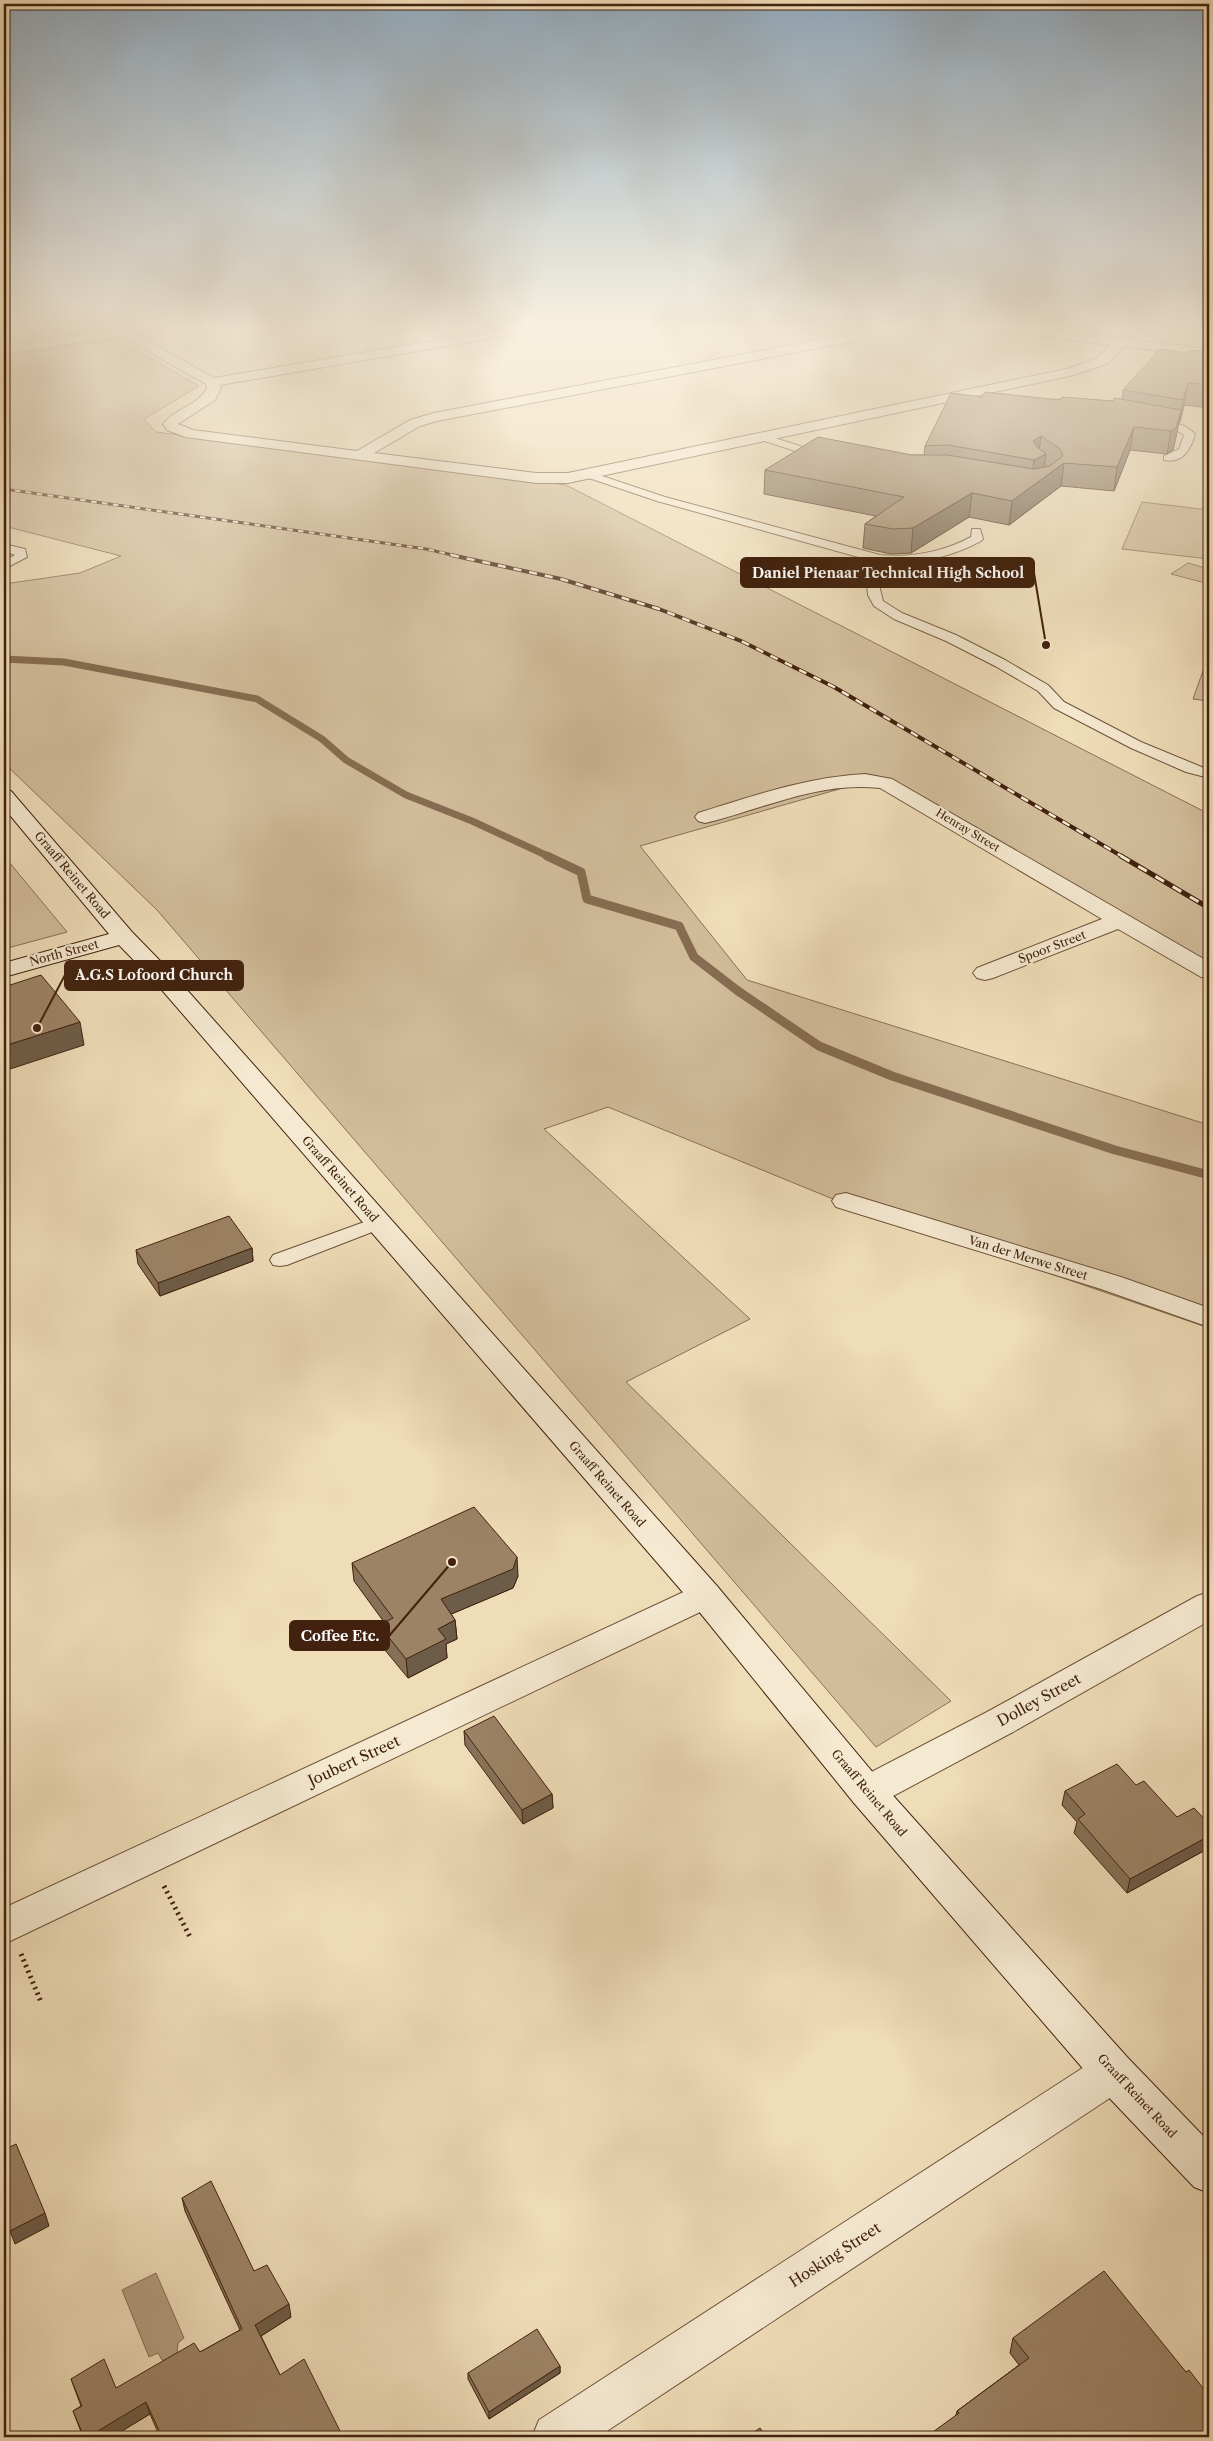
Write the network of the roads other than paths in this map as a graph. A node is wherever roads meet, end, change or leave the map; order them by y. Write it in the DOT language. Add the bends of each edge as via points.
graph roads {
  1 [pos="228,439"];
  2 [pos="388,439"];
  3 [pos="753,439"];
  4 [pos="768,439"];
  5 [pos="1189,439"];
  6 [pos="359,456"];
  7 [pos="1168,458"];
  8 [pos="832,459"];
  9 [pos="587,474"];
  10 [pos="976,531"];
  11 [pos="4,548"];
  12 [pos="888,560"];
  13 [pos="4,565"];
  14 [pos="1209,774"];
  15 [pos="4,795"];
  16 [pos="705,817"];
  17 [pos="1120,920"];
  18 [pos="124,937"];
  19 [pos="4,970"];
  20 [pos="1209,972"];
  21 [pos="985,973"];
  22 [pos="846,1202"];
  23 [pos="378,1223"];
  24 [pos="280,1260"];
  25 [pos="1209,1318"];
  26 [pos="704,1595"];
  27 [pos="1209,1605"];
  28 [pos="866,1792"];
  29 [pos="12,1938"];
  30 [pos="1113,2072"];
  31 [pos="1209,2172"];
  32 [pos="556,2437"];
  1 -- 6 [label="street"];
  2 -- 6 [label="street"];
  3 -- 9 [label="street"];
  4 -- 8 [label="lane"];
  5 -- 7 [label="lane" via="1186,450 1179,457"];
  6 -- 9 [label="street" via="536,478 568,478"];
  9 -- 12 [label="lane" via="661,499"];
  10 -- 12 [label="lane" via="977,539 967,544 910,560"];
  11 -- 13 [label="lane" via="22,552 21,558"];
  12 -- 14 [label="lane" via="873,585 878,603 898,616 1000,663 1042,688 1059,705 1191,769"];
  15 -- 18 [label="street, Graaff Reinet Road"];
  16 -- 17 [label="street, Henray Street" via="840,780 868,779 885,783"];
  17 -- 20 [label="street, Henray Street"];
  17 -- 21 [label="street, Spoor Street"];
  18 -- 19 [label="street, North Street"];
  18 -- 23 [label="street, Graaff Reinet Road" via="163,977"];
  22 -- 25 [label="street, Van der Merwe Street" via="1111,1283"];
  23 -- 24 [label="lane"];
  23 -- 26 [label="street, Graaff Reinet Road"];
  26 -- 28 [label="street, Graaff Reinet Road"];
  26 -- 29 [label="street, Joubert Street"];
  27 -- 28 [label="street, Dolley Street" via="1000,1722"];
  28 -- 30 [label="street, Graaff Reinet Road"];
  30 -- 31 [label="street, Graaff Reinet Road"];
  30 -- 32 [label="street, Hosking Street"];
}
